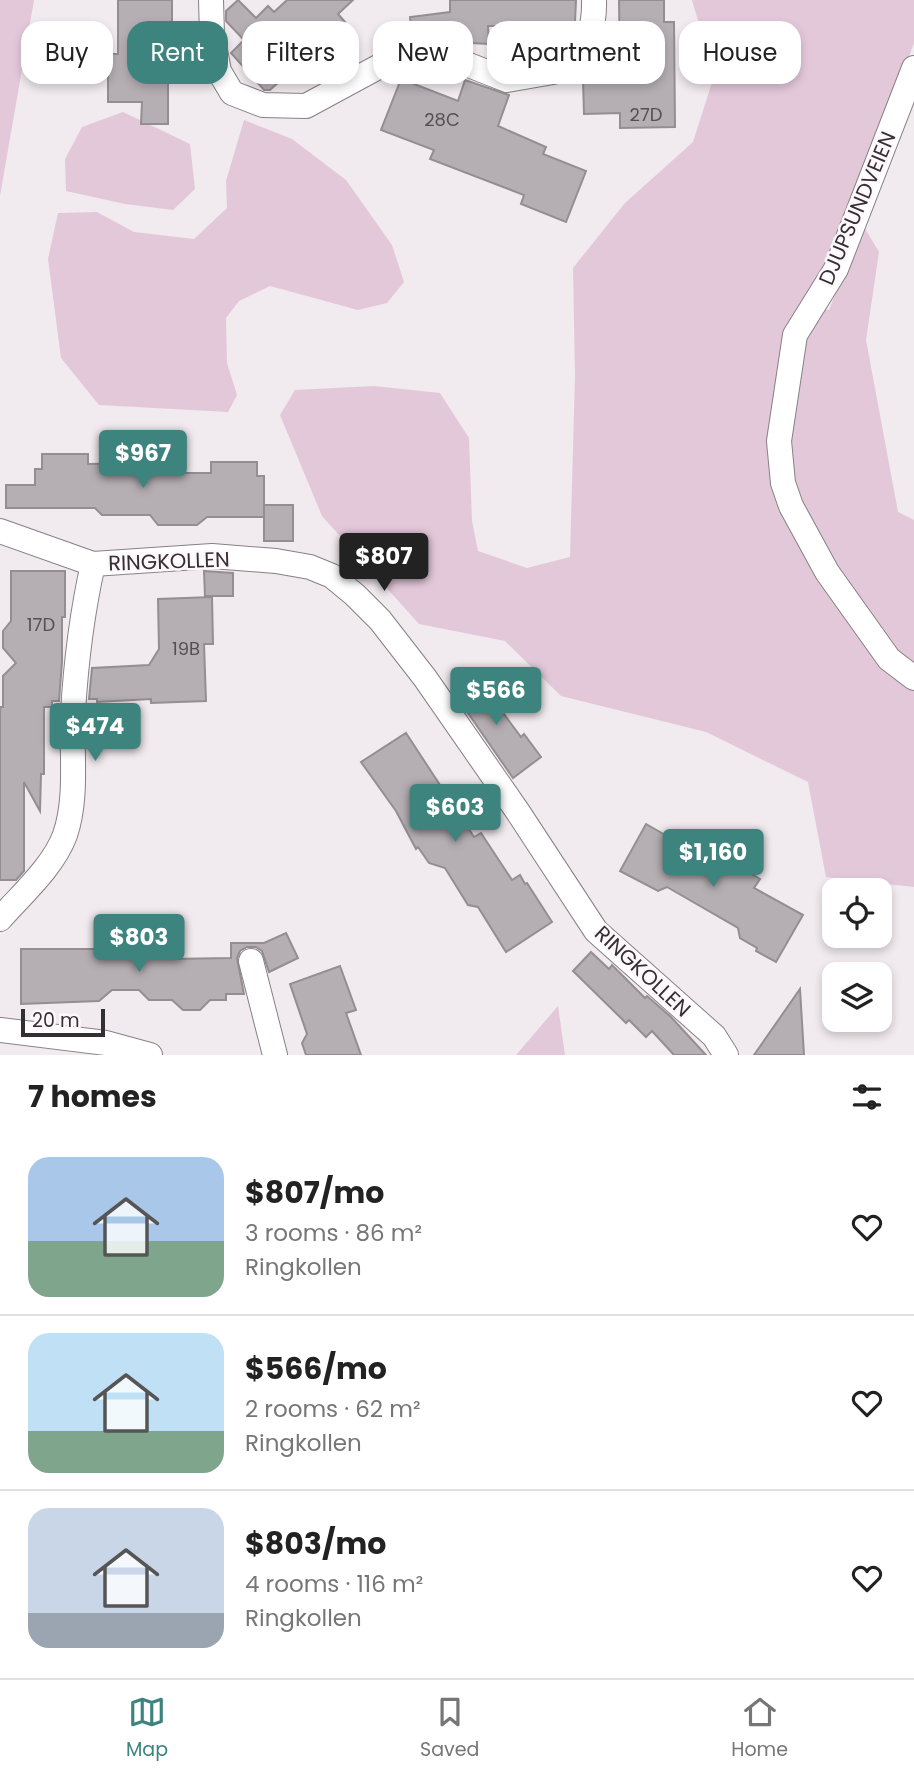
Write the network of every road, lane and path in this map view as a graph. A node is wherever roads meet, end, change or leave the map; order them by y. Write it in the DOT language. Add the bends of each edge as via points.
graph roads {
  1 [pos="211,0"];
  2 [pos="594,0"];
  3 [pos="914,68"];
  4 [pos="0,531"];
  5 [pos="93,564"];
  6 [pos="914,678"];
  7 [pos="0,919"];
  8 [pos="251,961"];
  9 [pos="0,1030"];
  10 [pos="106,1049"];
  11 [pos="150,1055"];
  12 [pos="275,1055"];
  13 [pos="726,1055"];
  1 -- 2 [label="street" via="219,71 232,93 263,105 306,106 380,66 419,54 451,58 507,80 576,66 586,48"];
  3 -- 6 [label="street, DJUPSUNDVEIEN" via="836,269 795,335 779,441 783,483 791,506 827,572 889,659"];
  4 -- 5 [label="street, RINGKOLLEN"];
  5 -- 7 [label="street, RINGKOLLEN" via="83,607 73,711 71,806 65,835 48,865"];
  5 -- 13 [label="street, RINGKOLLEN" via="212,556 276,561 332,576 380,620 425,678 596,931 713,1036"];
  8 -- 12 [label="street"];
  9 -- 10 [label="street"];
  10 -- 11 [label="street"];
}
